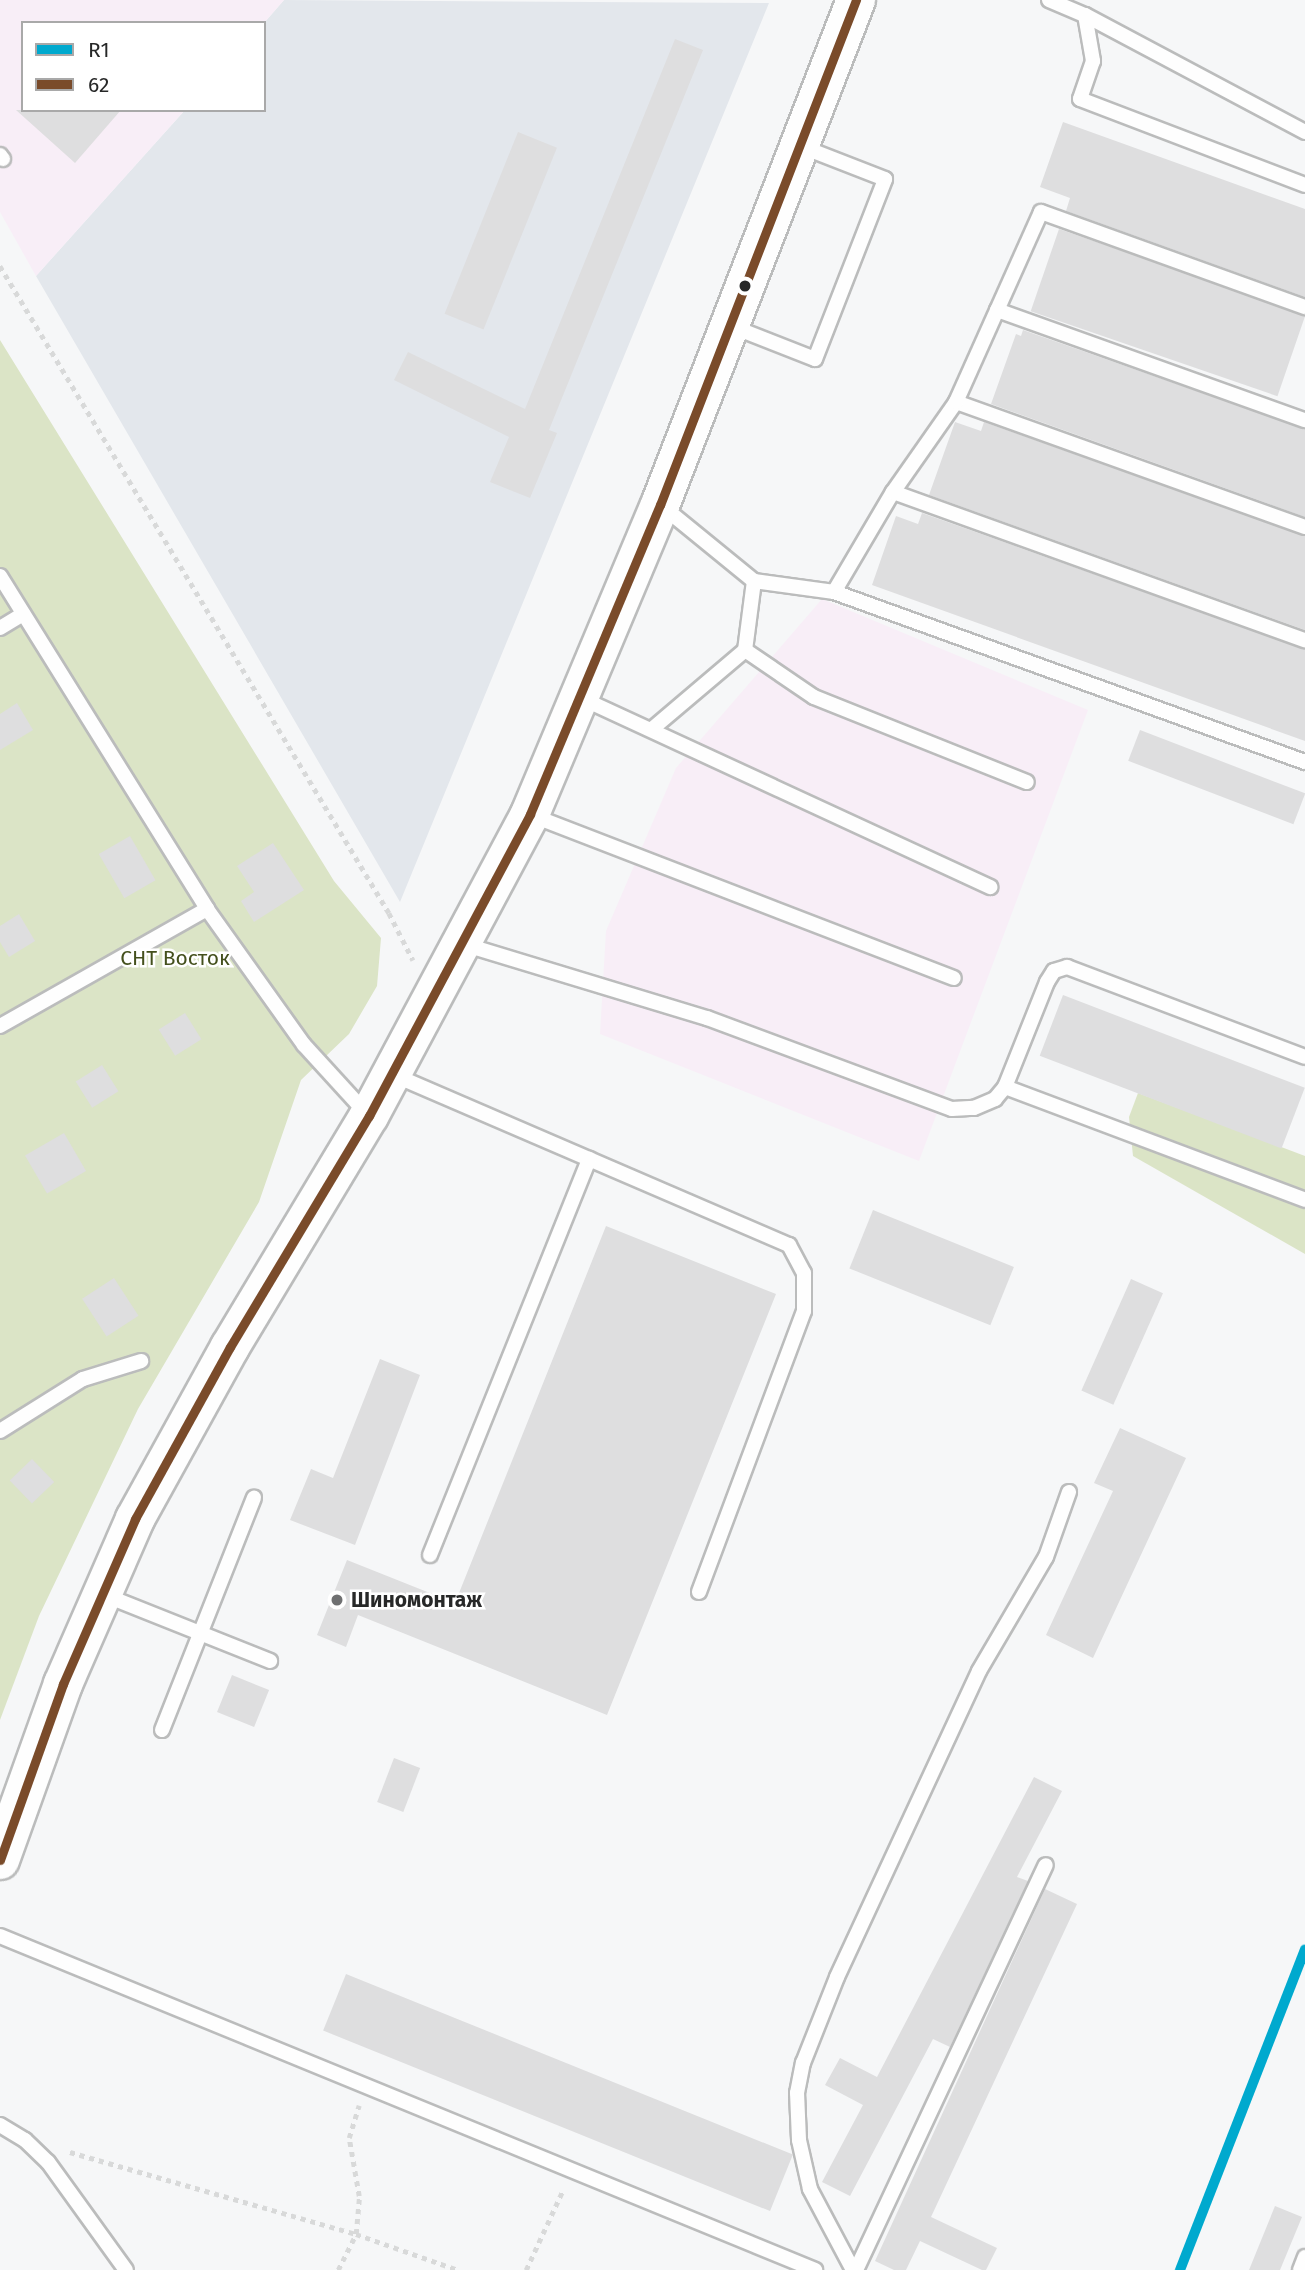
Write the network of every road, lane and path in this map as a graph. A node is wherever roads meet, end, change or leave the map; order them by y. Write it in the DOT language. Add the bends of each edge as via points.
graph roads {
  1 [pos="856,0"];
  2 [pos="1049,0"];
  3 [pos="1086,15"];
  4 [pos="1305,132"];
  5 [pos="800,146"];
  6 [pos="1305,185"];
  7 [pos="0,266"];
  8 [pos="1305,307"];
  9 [pos="997,310"];
  10 [pos="729,326"];
  11 [pos="956,402"];
  12 [pos="1305,420"];
  13 [pos="893,492"];
  14 [pos="660,505"];
  15 [pos="1305,527"];
  16 [pos="0,576"];
  17 [pos="754,580"];
  18 [pos="834,592"];
  19 [pos="23,614"];
  20 [pos="0,628"];
  21 [pos="1305,640"];
  22 [pos="744,650"];
  23 [pos="582,698"];
  24 [pos="652,729"];
  25 [pos="1305,762"];
  26 [pos="1027,782"];
  27 [pos="530,814"];
  28 [pos="990,887"];
  29 [pos="207,909"];
  30 [pos="462,944"];
  31 [pos="954,978"];
  32 [pos="433,999"];
  33 [pos="0,1026"];
  34 [pos="1305,1057"];
  35 [pos="392,1074"];
  36 [pos="1005,1087"];
  37 [pos="369,1116"];
  38 [pos="589,1159"];
  39 [pos="1305,1200"];
  40 [pos="141,1361"];
  41 [pos="0,1431"];
  42 [pos="1069,1492"];
  43 [pos="254,1498"];
  44 [pos="430,1555"];
  45 [pos="699,1592"];
  46 [pos="101,1593"];
  47 [pos="200,1633"];
  48 [pos="270,1661"];
  49 [pos="162,1730"];
  50 [pos="0,1860"];
  51 [pos="1046,1865"];
  52 [pos="0,1936"];
  53 [pos="365,2085"];
  54 [pos="0,2125"];
  55 [pos="25,2140"];
  56 [pos="552,2219"];
  57 [pos="356,2234"];
  58 [pos="1305,2257"];
  59 [pos="126,2270"];
  60 [pos="338,2270"];
  61 [pos="458,2270"];
  62 [pos="526,2270"];
  63 [pos="815,2270"];
  64 [pos="855,2270"];
  65 [pos="1300,2270"];
  1 -- 5 [label="main road"];
  2 -- 3 [label="lane"];
  3 -- 4 [label="lane"];
  3 -- 6 [label="lane" via="1093,61 1080,99"];
  5 -- 10 [label="main road"];
  5 -- 10 [label="lane" via="885,179 815,359"];
  7 -- 32 [label="path" via="389,913"];
  8 -- 9 [label="lane" via="1041,212"];
  9 -- 11 [label="lane"];
  9 -- 12 [label="lane"];
  10 -- 14 [label="main road"];
  11 -- 13 [label="lane"];
  11 -- 15 [label="lane"];
  13 -- 18 [label="lane"];
  13 -- 21 [label="lane"];
  14 -- 17 [label="lane"];
  14 -- 23 [label="main road"];
  16 -- 19 [label="lane"];
  17 -- 18 [label="lane"];
  17 -- 22 [label="lane"];
  18 -- 25 [label="lane"];
  19 -- 20 [label="lane"];
  19 -- 29 [label="lane"];
  22 -- 24 [label="lane"];
  22 -- 26 [label="lane" via="814,697"];
  23 -- 24 [label="lane"];
  23 -- 27 [label="main road"];
  24 -- 28 [label="lane"];
  27 -- 30 [label="main road"];
  27 -- 31 [label="lane"];
  29 -- 33 [label="lane"];
  29 -- 37 [label="lane" via="304,1045"];
  30 -- 32 [label="main road"];
  30 -- 36 [label="lane" via="706,1018 952,1109 974,1108 995,1099"];
  32 -- 35 [label="main road"];
  34 -- 36 [label="lane" via="1067,967 1054,971 1047,982"];
  35 -- 37 [label="main road"];
  35 -- 38 [label="lane"];
  36 -- 39 [label="lane"];
  37 -- 46 [label="main road" via="184,1427"];
  38 -- 44 [label="lane"];
  38 -- 45 [label="lane" via="789,1245 804,1273 804,1311"];
  40 -- 41 [label="lane" via="83,1379"];
  42 -- 64 [label="lane" via="1046,1557 979,1671 837,1977 803,2063 797,2092 810,2189"];
  43 -- 47 [label="lane"];
  46 -- 47 [label="lane"];
  46 -- 50 [label="main road" via="62,1684"];
  47 -- 48 [label="lane"];
  47 -- 49 [label="lane"];
  51 -- 64 [label="lane"];
  52 -- 53 [label="lane"];
  53 -- 57 [label="path" via="349,2138 359,2196"];
  53 -- 63 [label="lane"];
  54 -- 55 [label="lane"];
  55 -- 57 [label="path"];
  55 -- 59 [label="lane" via="48,2162"];
  56 -- 62 [label="path"];
  57 -- 60 [label="path"];
  57 -- 61 [label="path"];
  58 -- 65 [label="lane"];
}
